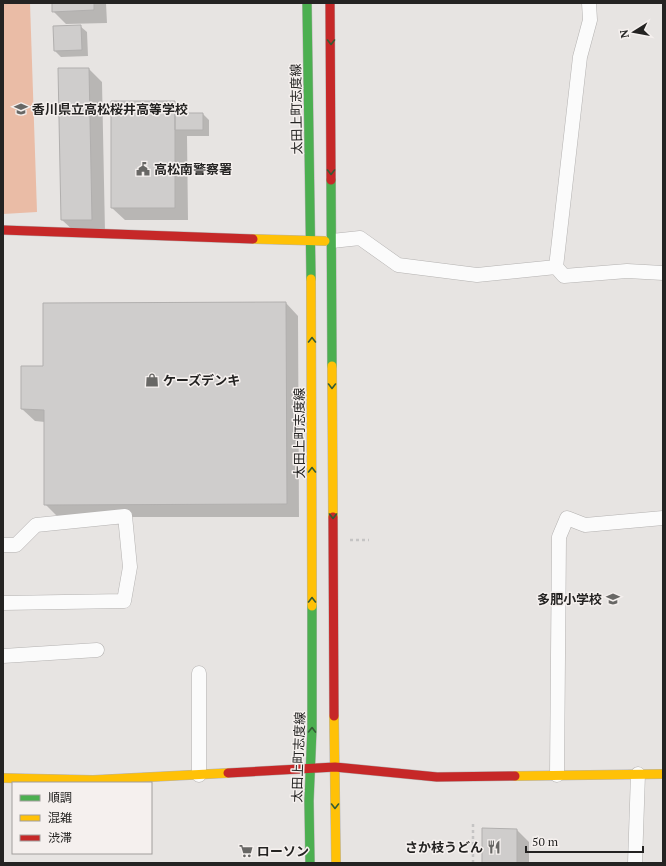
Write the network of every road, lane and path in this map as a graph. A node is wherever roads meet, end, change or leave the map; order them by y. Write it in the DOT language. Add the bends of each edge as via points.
graph roads {
  1 [pos="307,3"];
  2 [pos="330,3"];
  3 [pos="589,3"];
  4 [pos="3,230"];
  5 [pos="312,241"];
  6 [pos="332,241"];
  7 [pos="556,267"];
  8 [pos="663,273"];
  9 [pos="663,518"];
  10 [pos="344,540"];
  11 [pos="369,540"];
  12 [pos="3,545"];
  13 [pos="3,603"];
  14 [pos="97,650"];
  15 [pos="3,656"];
  16 [pos="199,673"];
  17 [pos="335,767"];
  18 [pos="311,769"];
  19 [pos="638,774"];
  20 [pos="663,774"];
  21 [pos="199,775"];
  22 [pos="557,775"];
  23 [pos="3,778"];
  24 [pos="473,823"];
  25 [pos="310,863"];
  26 [pos="336,863"];
  27 [pos="473,863"];
  28 [pos="635,863"];
  1 -- 5 [label="main road, 太田上町志度線"];
  2 -- 6 [label="main road, one-way"];
  3 -- 7 [label="street" via="590,20 580,57"];
  4 -- 5 [label="main road"];
  5 -- 6 [label="main road"];
  18 -- 5 [label="main road, 太田上町志度線, one-way"];
  6 -- 7 [label="street" via="360,238 398,265 477,275"];
  6 -- 17 [label="main road, one-way"];
  7 -- 8 [label="street" via="564,276 627,271"];
  9 -- 22 [label="street" via="585,525 567,518 559,536"];
  10 -- 11 [label="path"];
  12 -- 13 [label="street" via="16,545 36,525 124,516 130,567 124,601"];
  14 -- 15 [label="street"];
  16 -- 21 [label="street"];
  17 -- 18 [label="main road"];
  17 -- 22 [label="main road" via="437,777"];
  17 -- 26 [label="main road, one-way"];
  18 -- 21 [label="main road"];
  18 -- 25 [label="main road, 太田上町志度線"];
  19 -- 20 [label="main road"];
  19 -- 22 [label="main road"];
  19 -- 28 [label="street"];
  21 -- 23 [label="main road" via="94,780"];
  24 -- 27 [label="path"];
}
